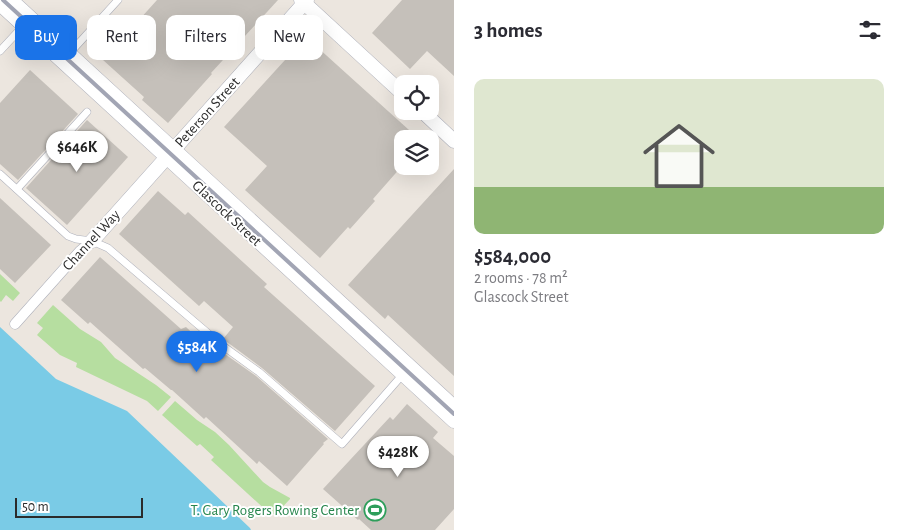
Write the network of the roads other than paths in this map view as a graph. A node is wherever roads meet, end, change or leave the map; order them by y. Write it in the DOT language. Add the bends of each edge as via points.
graph roads {
  1 [pos="11,0"];
  2 [pos="118,0"];
  3 [pos="304,1"];
  4 [pos="0,4"];
  5 [pos="17,15"];
  6 [pos="22,15"];
  7 [pos="15,34"];
  8 [pos="77,45"];
  9 [pos="0,51"];
  10 [pos="69,60"];
  11 [pos="394,85"];
  12 [pos="87,112"];
  13 [pos="432,120"];
  14 [pos="454,141"];
  15 [pos="170,153"];
  16 [pos="0,174"];
  17 [pos="17,189"];
  18 [pos="92,241"];
  19 [pos="15,324"];
  20 [pos="407,370"];
  21 [pos="454,407"];
  22 [pos="454,421"];
  1 -- 6 [label="street, Glascock Street"];
  2 -- 8 [label="lane"];
  3 -- 11 [label="street"];
  3 -- 15 [label="street, Peterson Street"];
  4 -- 5 [label="street, Glascock Street"];
  7 -- 9 [label="lane"];
  10 -- 15 [label="street, Glascock Street"];
  12 -- 17 [label="lane"];
  13 -- 14 [label="street"];
  15 -- 18 [label="street, Channel Way"];
  15 -- 20 [label="street, Glascock Street"];
  16 -- 17 [label="lane"];
  17 -- 18 [label="lane" via="68,236"];
  18 -- 19 [label="street, Channel Way" via="80,250"];
  18 -- 20 [label="lane" via="108,248 342,444"];
  20 -- 21 [label="street, Glascock Street"];
  20 -- 22 [label="street, Glascock Street"];
}
